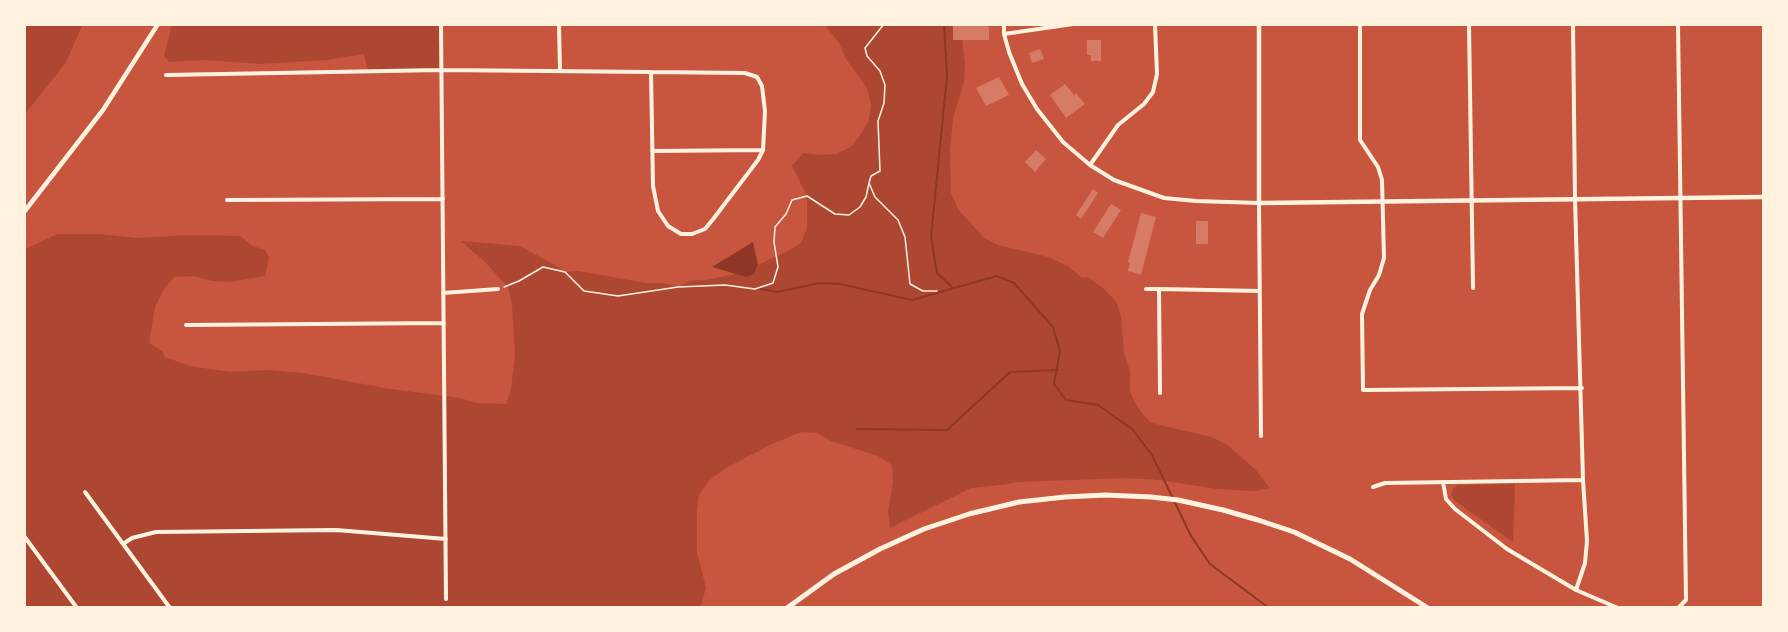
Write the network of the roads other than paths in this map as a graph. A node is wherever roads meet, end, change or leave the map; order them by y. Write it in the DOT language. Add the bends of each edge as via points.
graph roads {
  1 [pos="158,24"];
  2 [pos="441,24"];
  3 [pos="559,24"];
  4 [pos="1004,24"];
  5 [pos="1073,24"];
  6 [pos="1155,24"];
  7 [pos="1259,24"];
  8 [pos="1360,24"];
  9 [pos="1469,24"];
  10 [pos="1573,24"];
  11 [pos="1678,24"];
  12 [pos="1004,34"];
  13 [pos="441,70"];
  14 [pos="560,71"];
  15 [pos="651,72"];
  16 [pos="166,75"];
  17 [pos="763,150"];
  18 [pos="652,151"];
  19 [pos="1090,165"];
  20 [pos="1764,197"];
  21 [pos="1680,198"];
  22 [pos="443,199"];
  23 [pos="1575,199"];
  24 [pos="227,200"];
  25 [pos="1472,200"];
  26 [pos="1383,202"];
  27 [pos="1259,203"];
  28 [pos="24,212"];
  29 [pos="1473,288"];
  30 [pos="498,289"];
  31 [pos="1146,289"];
  32 [pos="1159,289"];
  33 [pos="1260,291"];
  34 [pos="443,293"];
  35 [pos="444,323"];
  36 [pos="186,325"];
  37 [pos="1581,388"];
  38 [pos="1160,393"];
  39 [pos="1260,436"];
  40 [pos="1583,480"];
  41 [pos="1443,482"];
  42 [pos="1373,487"];
  43 [pos="85,492"];
  44 [pos="24,536"];
  45 [pos="446,539"];
  46 [pos="123,544"];
  47 [pos="1576,590"];
  48 [pos="446,599"];
  49 [pos="1680,607"];
  50 [pos="77,608"];
  51 [pos="170,608"];
  52 [pos="788,608"];
  53 [pos="1428,608"];
  54 [pos="1639,608"];
  1 -- 28 [label="street" via="114,95"];
  2 -- 13 [label="street"];
  3 -- 14 [label="street"];
  4 -- 12 [label="street"];
  5 -- 12 [label="street"];
  6 -- 19 [label="street" via="1157,74 1153,92 1118,125"];
  7 -- 27 [label="street"];
  8 -- 26 [label="street" via="1360,140 1378,167"];
  9 -- 25 [label="street"];
  10 -- 23 [label="street"];
  11 -- 21 [label="street"];
  12 -- 19 [label="street" via="1022,84 1037,109 1063,142"];
  13 -- 14 [label="street"];
  13 -- 16 [label="street"];
  13 -- 22 [label="street"];
  14 -- 15 [label="street"];
  15 -- 17 [label="street" via="745,73 757,77 763,94"];
  15 -- 18 [label="street"];
  17 -- 18 [label="street"];
  17 -- 18 [label="street" via="705,229 692,234 681,234 668,226 658,211"];
  19 -- 27 [label="street" via="1114,180 1164,198"];
  20 -- 21 [label="street"];
  21 -- 23 [label="street"];
  21 -- 49 [label="street" via="1686,600"];
  22 -- 24 [label="street"];
  22 -- 34 [label="street"];
  23 -- 25 [label="street"];
  23 -- 37 [label="street"];
  25 -- 26 [label="street"];
  25 -- 29 [label="street"];
  26 -- 27 [label="street"];
  26 -- 37 [label="street" via="1384,258 1362,314 1363,390"];
  27 -- 33 [label="street"];
  30 -- 34 [label="street"];
  31 -- 32 [label="street"];
  32 -- 33 [label="street"];
  32 -- 38 [label="street"];
  33 -- 39 [label="street"];
  34 -- 35 [label="street"];
  35 -- 36 [label="street"];
  35 -- 45 [label="street"];
  37 -- 40 [label="street"];
  40 -- 41 [label="street"];
  40 -- 47 [label="street" via="1587,541"];
  41 -- 42 [label="street" via="1385,483"];
  41 -- 47 [label="street" via="1446,499 1455,509 1508,549"];
  43 -- 46 [label="street"];
  44 -- 50 [label="street"];
  45 -- 46 [label="street" via="336,530 156,532"];
  45 -- 48 [label="street"];
  46 -- 51 [label="street"];
  47 -- 54 [label="street" via="1618,608"];
  52 -- 53 [label="main road" via="834,574 880,549 969,514 1019,502 1065,497 1151,497 1223,510 1322,544"];
}
